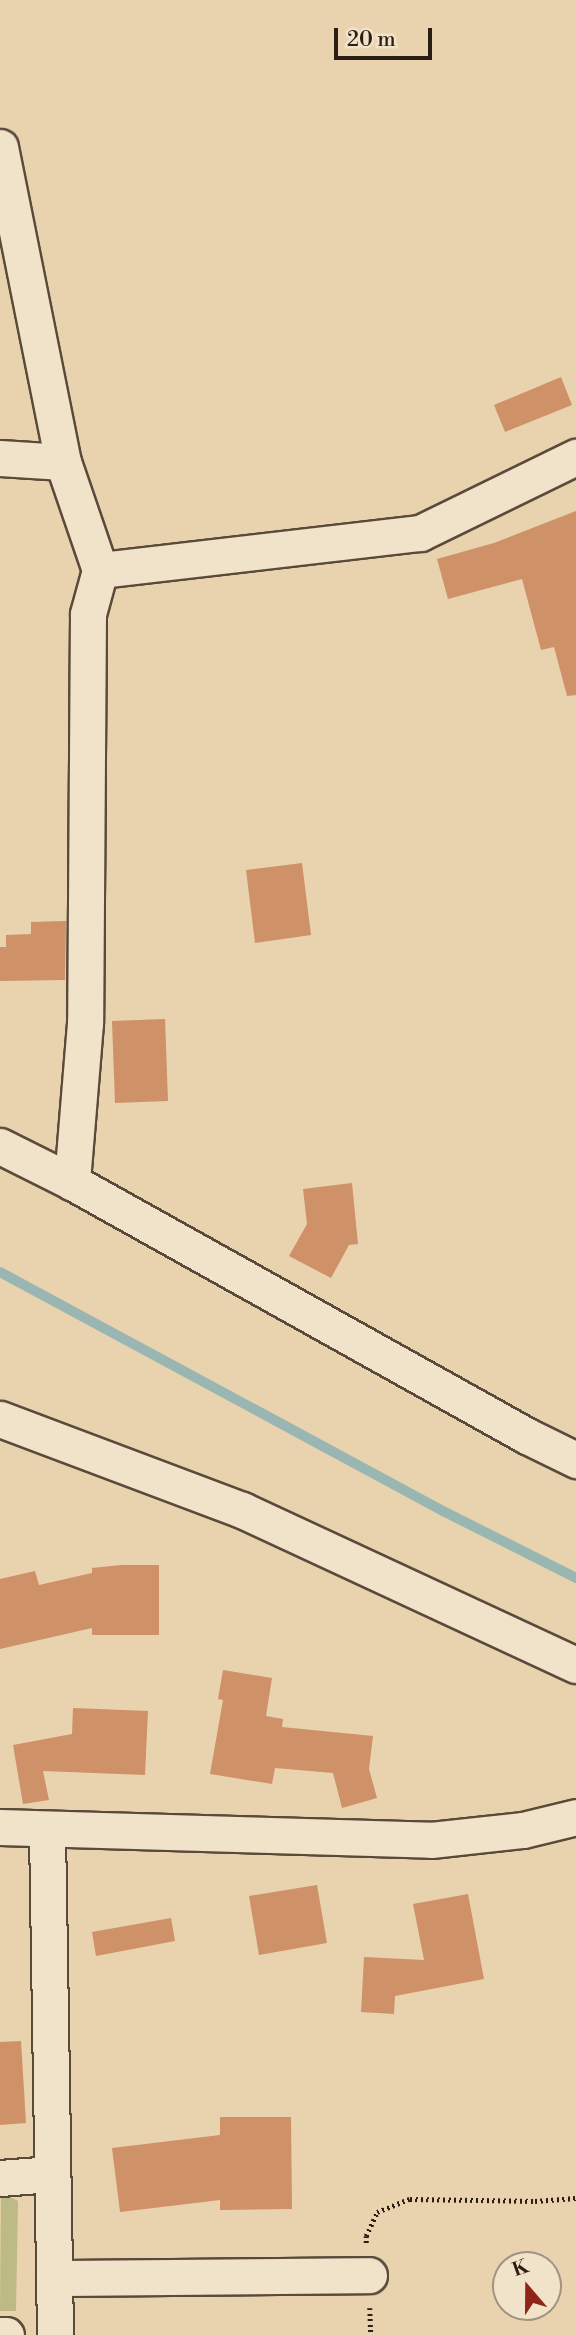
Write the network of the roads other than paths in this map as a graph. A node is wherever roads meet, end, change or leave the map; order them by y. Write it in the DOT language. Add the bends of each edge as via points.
graph roads {
  1 [pos="0,147"];
  2 [pos="576,457"];
  3 [pos="0,458"];
  4 [pos="63,462"];
  5 [pos="100,570"];
  6 [pos="0,1146"];
  7 [pos="72,1182"];
  8 [pos="0,1419"];
  9 [pos="576,1460"];
  10 [pos="576,1665"];
  11 [pos="570,1812"];
  12 [pos="0,1827"];
  13 [pos="47,1830"];
  14 [pos="51,2174"];
  15 [pos="0,2178"];
  16 [pos="369,2275"];
  17 [pos="54,2278"];
  18 [pos="0,2335"];
  19 [pos="6,2335"];
  20 [pos="55,2335"];
  1 -- 4 [label="street"];
  2 -- 5 [label="street" via="421,533"];
  3 -- 4 [label="street"];
  4 -- 5 [label="street"];
  5 -- 7 [label="street" via="88,614 85,1023"];
  6 -- 7 [label="street"];
  7 -- 9 [label="street"];
  8 -- 10 [label="street" via="242,1510"];
  11 -- 13 [label="street" via="523,1830 430,1840"];
  12 -- 13 [label="street"];
  13 -- 14 [label="street"];
  14 -- 15 [label="street"];
  14 -- 17 [label="street"];
  16 -- 17 [label="street"];
  17 -- 20 [label="street"];
  18 -- 19 [label="street"];
}
